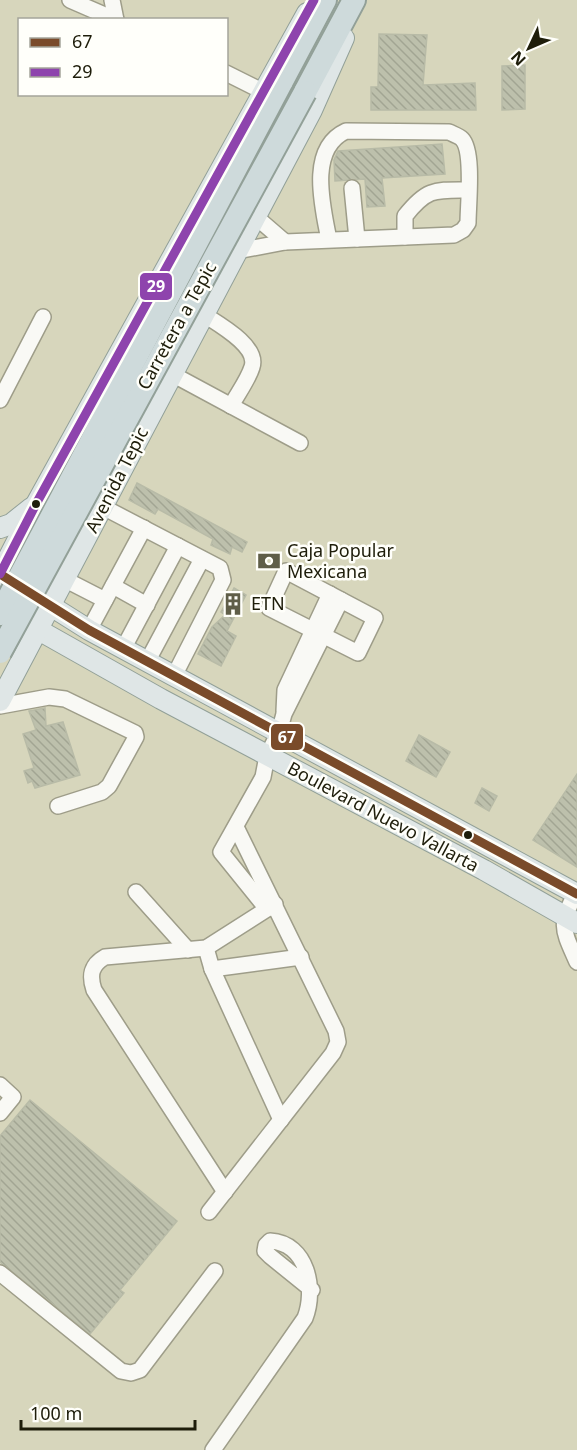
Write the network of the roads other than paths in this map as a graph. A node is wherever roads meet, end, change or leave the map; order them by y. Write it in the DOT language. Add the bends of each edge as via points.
graph roads {
  1 [pos="112,0"];
  2 [pos="314,0"];
  3 [pos="325,0"];
  4 [pos="354,0"];
  5 [pos="360,0"];
  6 [pos="72,1"];
  7 [pos="111,18"];
  8 [pos="116,18"];
  9 [pos="228,74"];
  10 [pos="271,87"];
  11 [pos="352,188"];
  12 [pos="468,190"];
  13 [pos="256,217"];
  14 [pos="405,237"];
  15 [pos="357,239"];
  16 [pos="329,240"];
  17 [pos="285,242"];
  18 [pos="237,251"];
  19 [pos="203,314"];
  20 [pos="44,317"];
  21 [pos="172,374"];
  22 [pos="5,378"];
  23 [pos="0,400"];
  24 [pos="231,406"];
  25 [pos="300,443"];
  26 [pos="36,504"];
  27 [pos="103,507"];
  28 [pos="0,528"];
  29 [pos="144,528"];
  30 [pos="178,546"];
  31 [pos="202,559"];
  32 [pos="0,574"];
  33 [pos="65,583"];
  34 [pos="109,593"];
  35 [pos="336,597"];
  36 [pos="147,605"];
  37 [pos="0,607"];
  38 [pos="52,607"];
  39 [pos="0,614"];
  40 [pos="86,629"];
  41 [pos="39,631"];
  42 [pos="319,633"];
  43 [pos="123,649"];
  44 [pos="0,652"];
  45 [pos="147,662"];
  46 [pos="174,676"];
  47 [pos="0,704"];
  48 [pos="282,723"];
  49 [pos="267,756"];
  50 [pos="58,806"];
  51 [pos="236,827"];
  52 [pos="136,892"];
  53 [pos="576,893"];
  54 [pos="271,906"];
  55 [pos="570,919"];
  56 [pos="206,948"];
  57 [pos="188,950"];
  58 [pos="301,957"];
  59 [pos="577,962"];
  60 [pos="212,969"];
  61 [pos="0,1085"];
  62 [pos="0,1113"];
  63 [pos="281,1120"];
  64 [pos="225,1192"];
  65 [pos="209,1212"];
  66 [pos="215,1271"];
  67 [pos="0,1273"];
  68 [pos="312,1290"];
  69 [pos="213,1450"];
  1 -- 8 [label="street"];
  2 -- 10 [label="main road"];
  3 -- 10 [label="highway, Carretera a Tepic"];
  4 -- 44 [label="highway, Carretera a Tepic, bridge"];
  5 -- 13 [label="main road, Avenida Tepic" via="312,110"];
  6 -- 7 [label="street"];
  9 -- 10 [label="street"];
  10 -- 26 [label="main road"];
  10 -- 39 [label="highway, Carretera a Tepic, bridge"];
  11 -- 15 [label="street"];
  12 -- 14 [label="street" via="428,193 405,216"];
  12 -- 14 [label="street" via="468,223 463,230 454,235"];
  12 -- 16 [label="street" via="468,149 449,132 346,131 329,146 318,185"];
  13 -- 17 [label="street"];
  13 -- 18 [label="main road, Avenida Tepic"];
  14 -- 15 [label="street"];
  15 -- 16 [label="street"];
  16 -- 17 [label="street"];
  17 -- 18 [label="street"];
  18 -- 19 [label="main road, Avenida Tepic"];
  19 -- 21 [label="main road, Avenida Tepic"];
  19 -- 24 [label="street" via="234,335 253,357 253,366"];
  20 -- 22 [label="street"];
  21 -- 24 [label="street"];
  21 -- 27 [label="main road, Avenida Tepic"];
  22 -- 23 [label="street"];
  24 -- 25 [label="street"];
  26 -- 28 [label="main road"];
  26 -- 32 [label="main road"];
  27 -- 29 [label="street"];
  27 -- 33 [label="main road, Avenida Tepic"];
  29 -- 30 [label="street"];
  29 -- 34 [label="street"];
  30 -- 31 [label="street"];
  30 -- 36 [label="street"];
  31 -- 45 [label="street"];
  31 -- 46 [label="street" via="220,568 223,580"];
  32 -- 38 [label="main road, Boulevard Nuevo Vallarta"];
  33 -- 34 [label="street"];
  33 -- 38 [label="main road, Avenida Tepic"];
  33 -- 40 [label="main road"];
  34 -- 36 [label="street"];
  34 -- 40 [label="street"];
  35 -- 42 [label="street"];
  35 -- 42 [label="street" via="375,618 358,653"];
  35 -- 42 [label="street" via="286,571 273,598 269,608"];
  36 -- 43 [label="street"];
  37 -- 41 [label="main road, Boulevard Nuevo Vallarta"];
  38 -- 40 [label="main road, Boulevard Nuevo Vallarta"];
  38 -- 41 [label="main road, Avenida Tepic"];
  40 -- 43 [label="main road, Boulevard Nuevo Vallarta"];
  41 -- 47 [label="main road, Avenida Tepic"];
  41 -- 49 [label="main road, Boulevard Nuevo Vallarta"];
  42 -- 48 [label="street"];
  43 -- 45 [label="main road, Boulevard Nuevo Vallarta"];
  45 -- 46 [label="main road, Boulevard Nuevo Vallarta"];
  46 -- 48 [label="main road, Boulevard Nuevo Vallarta"];
  47 -- 50 [label="street" via="49,697 65,699 135,733 109,786 102,792"];
  48 -- 49 [label="street"];
  48 -- 53 [label="main road, Boulevard Nuevo Vallarta"];
  49 -- 51 [label="street" via="263,777"];
  49 -- 55 [label="main road, Boulevard Nuevo Vallarta"];
  51 -- 54 [label="street"];
  51 -- 54 [label="street" via="223,846 223,858"];
  52 -- 57 [label="street"];
  53 -- 55 [label="street"];
  54 -- 56 [label="street"];
  54 -- 58 [label="street"];
  55 -- 59 [label="street" via="564,930"];
  56 -- 57 [label="street"];
  56 -- 60 [label="street"];
  57 -- 64 [label="street" via="105,957 92,970 91,980"];
  58 -- 60 [label="street"];
  58 -- 63 [label="street" via="338,1042"];
  60 -- 63 [label="street"];
  61 -- 62 [label="street" via="14,1097"];
  63 -- 64 [label="street"];
  64 -- 65 [label="street"];
  66 -- 67 [label="street" via="140,1370 131,1372 121,1371"];
  68 -- 69 [label="street" via="305,1318"];
}
